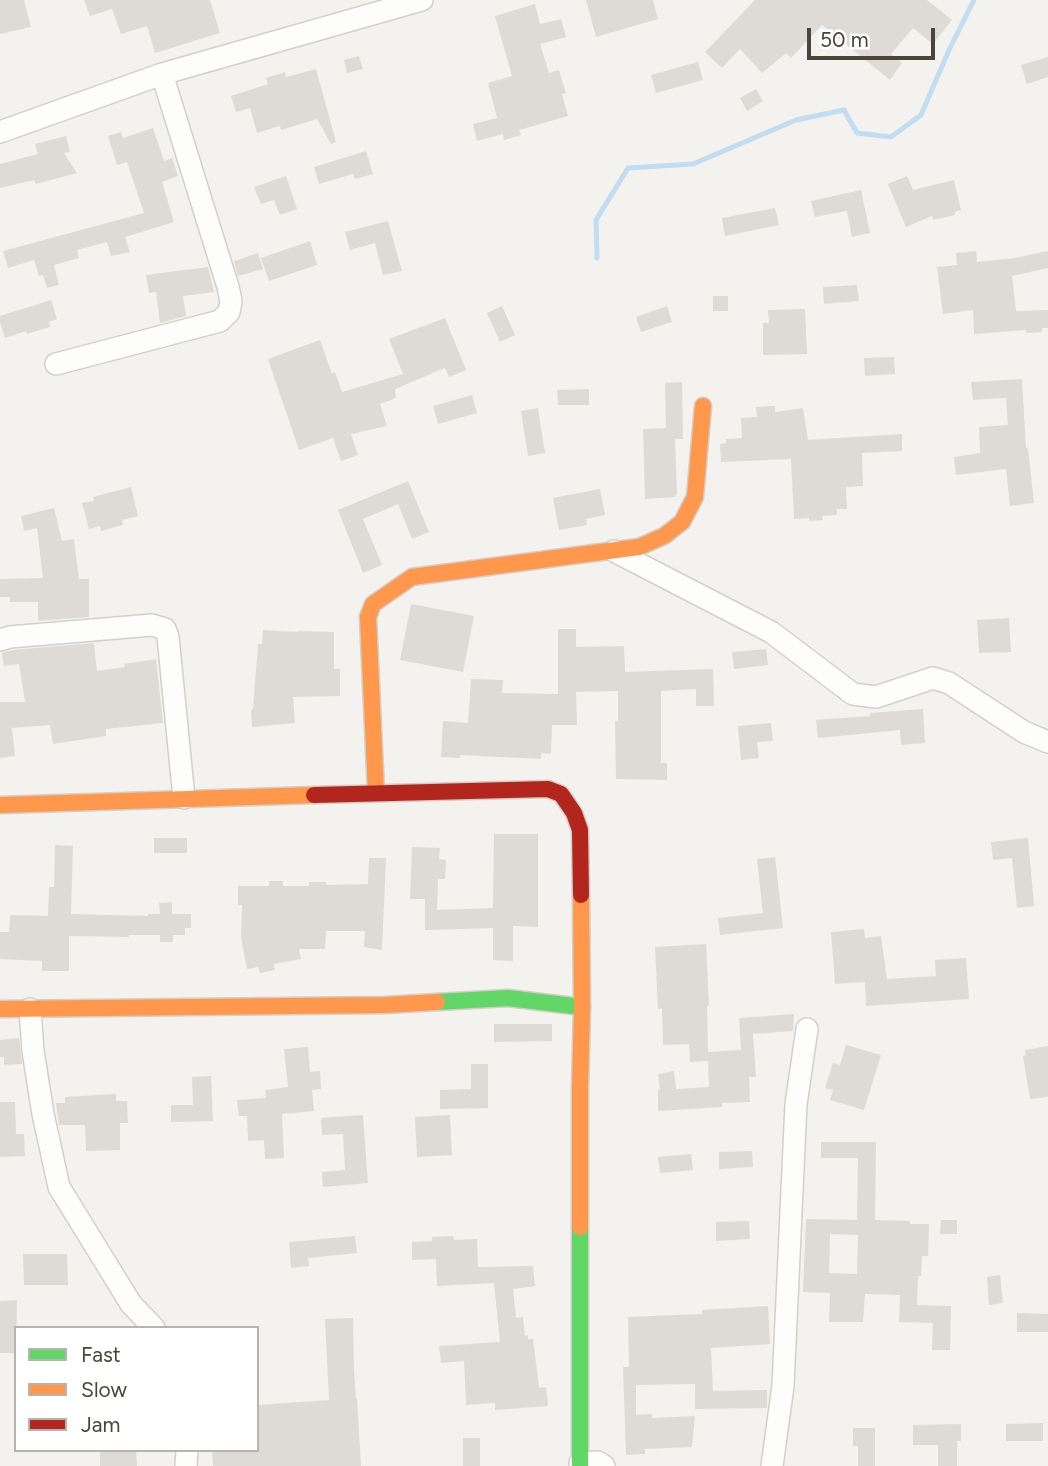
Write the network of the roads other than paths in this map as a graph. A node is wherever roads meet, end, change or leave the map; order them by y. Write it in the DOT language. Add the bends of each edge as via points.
graph roads {
  1 [pos="422,0"];
  2 [pos="162,74"];
  3 [pos="0,132"];
  4 [pos="56,365"];
  5 [pos="704,406"];
  6 [pos="614,551"];
  7 [pos="0,640"];
  8 [pos="1048,742"];
  9 [pos="376,793"];
  10 [pos="184,798"];
  11 [pos="0,805"];
  12 [pos="582,1007"];
  13 [pos="0,1009"];
  14 [pos="30,1009"];
  15 [pos="807,1029"];
  16 [pos="152,1326"];
  17 [pos="580,1464"];
  18 [pos="604,1466"];
  19 [pos="772,1466"];
  1 -- 2 [label="street"];
  2 -- 3 [label="street"];
  2 -- 4 [label="street" via="228,287 229,312 220,321"];
  5 -- 6 [label="street" via="695,497 682,522 639,547"];
  6 -- 8 [label="street" via="771,632 853,694 876,697 933,678"];
  6 -- 9 [label="street" via="412,578 373,604 368,617"];
  7 -- 10 [label="street" via="152,625 165,629"];
  9 -- 10 [label="street"];
  9 -- 12 [label="street" via="548,789 561,794 580,830"];
  10 -- 11 [label="street"];
  12 -- 14 [label="street" via="508,998 385,1005"];
  12 -- 17 [label="street"];
  13 -- 14 [label="street"];
  14 -- 16 [label="street" via="41,1101 59,1186 131,1304"];
  15 -- 19 [label="street" via="796,1104 783,1386"];
  17 -- 18 [label="street"];
}
